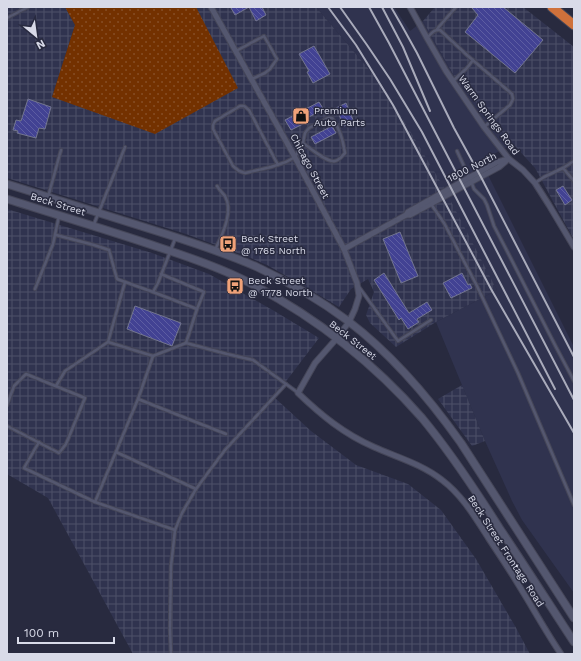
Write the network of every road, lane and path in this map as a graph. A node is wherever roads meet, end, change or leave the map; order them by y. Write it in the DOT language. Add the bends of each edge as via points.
graph roads {
  1 [pos="28,7"];
  2 [pos="211,7"];
  3 [pos="410,7"];
  4 [pos="456,7"];
  5 [pos="552,7"];
  6 [pos="7,18"];
  7 [pos="574,25"];
  8 [pos="437,30"];
  9 [pos="426,38"];
  10 [pos="236,51"];
  11 [pos="473,60"];
  12 [pos="251,79"];
  13 [pos="453,81"];
  14 [pos="484,127"];
  15 [pos="303,143"];
  16 [pos="125,147"];
  17 [pos="61,150"];
  18 [pos="457,151"];
  19 [pos="295,158"];
  20 [pos="509,159"];
  21 [pos="574,161"];
  22 [pos="278,165"];
  23 [pos="563,168"];
  24 [pos="470,180"];
  25 [pos="574,182"];
  26 [pos="535,183"];
  27 [pos="7,184"];
  28 [pos="217,186"];
  29 [pos="48,197"];
  30 [pos="7,199"];
  31 [pos="431,204"];
  32 [pos="98,212"];
  33 [pos="59,215"];
  34 [pos="406,215"];
  35 [pos="93,226"];
  36 [pos="56,236"];
  37 [pos="175,237"];
  38 [pos="574,247"];
  39 [pos="344,249"];
  40 [pos="170,251"];
  41 [pos="215,251"];
  42 [pos="161,274"];
  43 [pos="126,282"];
  44 [pos="357,283"];
  45 [pos="35,289"];
  46 [pos="153,292"];
  47 [pos="197,309"];
  48 [pos="431,320"];
  49 [pos="349,322"];
  50 [pos="337,338"];
  51 [pos="108,342"];
  52 [pos="186,343"];
  53 [pos="153,356"];
  54 [pos="574,381"];
  55 [pos="286,384"];
  56 [pos="56,386"];
  57 [pos="298,393"];
  58 [pos="138,399"];
  59 [pos="7,405"];
  60 [pos="7,426"];
  61 [pos="226,434"];
  62 [pos="39,442"];
  63 [pos="116,452"];
  64 [pos="196,489"];
  65 [pos="95,502"];
  66 [pos="574,506"];
  67 [pos="175,530"];
  68 [pos="574,618"];
  69 [pos="574,642"];
  70 [pos="171,654"];
  71 [pos="561,654"];
  1 -- 6 [label="lane"];
  2 -- 10 [label="street, Chicago Street"];
  3 -- 9 [label="street, Warm Springs Road"];
  4 -- 8 [label="lane"];
  5 -- 7 [label="highway"];
  8 -- 9 [label="lane"];
  8 -- 11 [label="lane"];
  9 -- 13 [label="street, Warm Springs Road"];
  10 -- 12 [label="street, Chicago Street"];
  10 -- 12 [label="lane" via="264,36 277,58 270,69"];
  11 -- 13 [label="lane"];
  11 -- 14 [label="lane" via="512,94 513,99 508,108"];
  12 -- 19 [label="street, Chicago Street"];
  13 -- 14 [label="street, Warm Springs Road"];
  14 -- 20 [label="street, Warm Springs Road"];
  15 -- 15 [label="lane" via="309,128 332,118 338,125 345,153 341,158 330,161"];
  15 -- 19 [label="lane"];
  16 -- 32 [label="lane"];
  17 -- 29 [label="lane"];
  18 -- 24 [label="lane"];
  19 -- 22 [label="lane"];
  19 -- 39 [label="street, Chicago Street"];
  20 -- 24 [label="street, 1800 North" via="499,167"];
  20 -- 26 [label="street, Warm Springs Road"];
  21 -- 23 [label="lane"];
  22 -- 22 [label="lane" via="245,173 239,171 233,166 213,129 215,121 244,106 249,110"];
  23 -- 25 [label="lane"];
  23 -- 26 [label="lane"];
  24 -- 31 [label="street, 1800 North"];
  24 -- 34 [label="street, 1800 North"];
  24 -- 54 [label="lane" via="474,189 484,199 494,226"];
  26 -- 38 [label="street, Warm Springs Road"];
  27 -- 29 [label="main road, Beck Street"];
  28 -- 41 [label="lane" via="225,197 229,210"];
  29 -- 32 [label="main road, Beck Street"];
  30 -- 33 [label="main road, Beck Street"];
  31 -- 34 [label="street, 1800 North"];
  31 -- 66 [label="lane" via="444,223 476,284 518,373"];
  32 -- 35 [label="lane"];
  32 -- 37 [label="main road, Beck Street"];
  33 -- 35 [label="main road, Beck Street"];
  33 -- 36 [label="lane"];
  34 -- 39 [label="street, 1800 North"];
  35 -- 40 [label="main road, Beck Street"];
  36 -- 43 [label="lane" via="109,250 117,279"];
  36 -- 45 [label="lane"];
  37 -- 40 [label="lane"];
  37 -- 41 [label="main road, Beck Street"];
  39 -- 44 [label="street, Chicago Street"];
  40 -- 42 [label="lane"];
  40 -- 50 [label="main road, Beck Street" via="246,282 284,302"];
  41 -- 49 [label="main road, Beck Street" via="281,279"];
  42 -- 46 [label="lane"];
  42 -- 47 [label="lane" via="204,292"];
  43 -- 46 [label="lane"];
  43 -- 51 [label="lane"];
  44 -- 48 [label="lane" via="398,341"];
  44 -- 49 [label="street, Chicago Street" via="359,296"];
  46 -- 47 [label="lane"];
  47 -- 52 [label="lane"];
  49 -- 50 [label="street, Chicago Street"];
  49 -- 68 [label="main road, Beck Street" via="396,364 445,420"];
  50 -- 57 [label="street" via="315,363"];
  50 -- 69 [label="main road, Beck Street" via="389,384 440,440"];
  51 -- 53 [label="lane"];
  51 -- 56 [label="lane" via="65,371"];
  52 -- 53 [label="lane"];
  52 -- 55 [label="lane" via="253,360"];
  53 -- 58 [label="lane"];
  55 -- 57 [label="lane"];
  55 -- 64 [label="lane" via="225,450"];
  56 -- 59 [label="lane" via="26,374 14,386"];
  56 -- 62 [label="lane" via="85,398 66,444 59,453"];
  57 -- 71 [label="street, Beck Street Frontage Road" via="318,412 347,432 374,447 415,464 452,488 467,505"];
  58 -- 61 [label="lane"];
  58 -- 63 [label="lane"];
  60 -- 62 [label="lane"];
  62 -- 65 [label="lane" via="24,468"];
  63 -- 64 [label="lane"];
  63 -- 65 [label="lane"];
  64 -- 67 [label="lane"];
  65 -- 67 [label="lane"];
  67 -- 70 [label="lane" via="171,566"];
}
